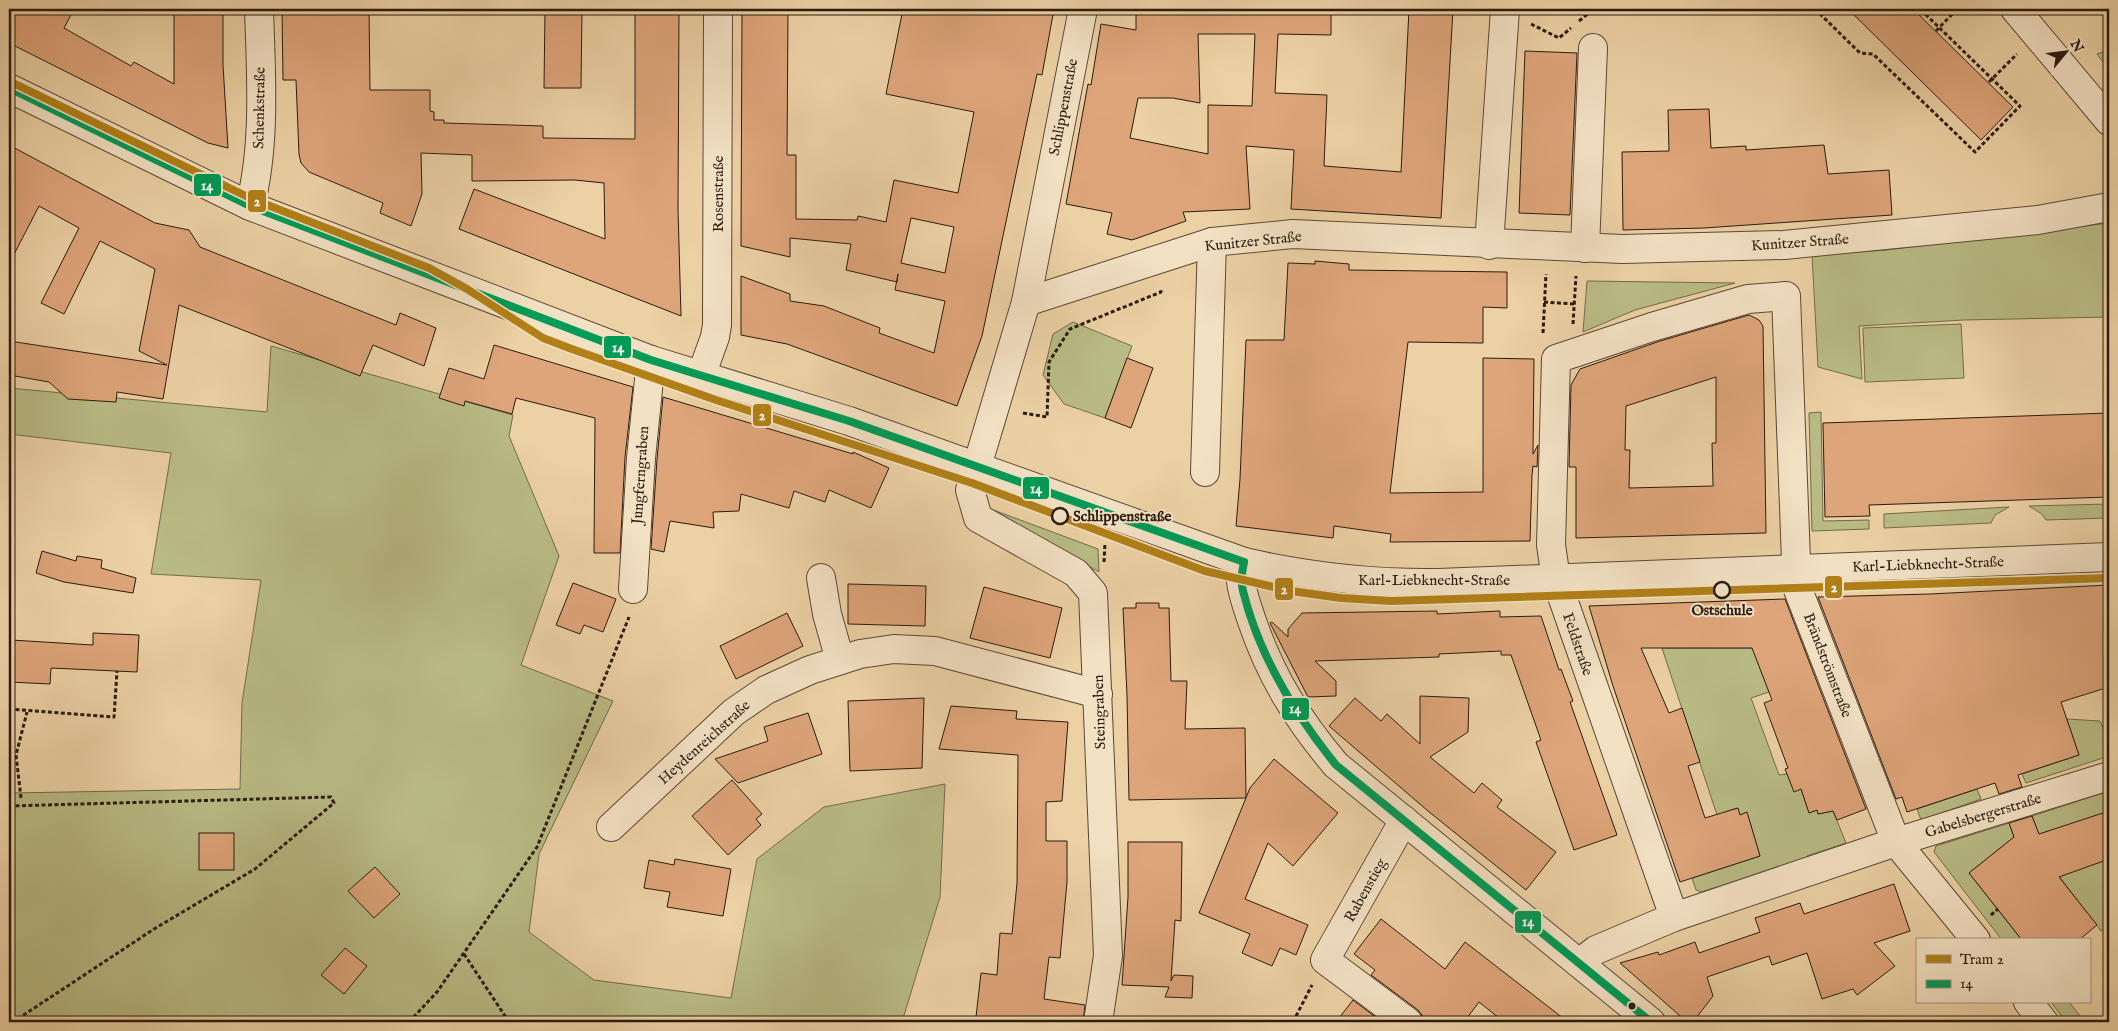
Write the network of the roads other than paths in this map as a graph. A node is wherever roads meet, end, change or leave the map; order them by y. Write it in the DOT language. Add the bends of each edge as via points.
graph roads {
  1 [pos="259,9"];
  2 [pos="718,9"];
  3 [pos="1083,9"];
  4 [pos="2015,9"];
  5 [pos="1505,10"];
  6 [pos="1592,48"];
  7 [pos="9,88"];
  8 [pos="2109,120"];
  9 [pos="250,206"];
  10 [pos="2109,207"];
  11 [pos="1212,242"];
  12 [pos="1489,244"];
  13 [pos="1585,248"];
  14 [pos="1026,302"];
  15 [pos="1556,359"];
  16 [pos="650,360"];
  17 [pos="701,376"];
  18 [pos="977,466"];
  19 [pos="1204,472"];
  20 [pos="2109,557"];
  21 [pos="1244,562"];
  22 [pos="1795,570"];
  23 [pos="821,578"];
  24 [pos="1556,579"];
  25 [pos="633,590"];
  26 [pos="840,660"];
  27 [pos="1098,694"];
  28 [pos="2109,776"];
  29 [pos="1404,820"];
  30 [pos="611,827"];
  31 [pos="1896,842"];
  32 [pos="1674,917"];
  33 [pos="1974,938"];
  34 [pos="1579,964"];
  35 [pos="2030,1004"];
  36 [pos="1098,1022"];
  37 [pos="1408,1022"];
  38 [pos="1650,1022"];
  39 [pos="2044,1022"];
  1 -- 9 [label="street, Schenkstraße" via="258,170"];
  2 -- 17 [label="street, Rosenstraße" via="717,325"];
  3 -- 14 [label="street, Schlippenstraße"];
  4 -- 8 [label="street"];
  5 -- 12 [label="street"];
  6 -- 13 [label="street"];
  7 -- 9 [label="street, Karl-Liebknecht-Straße"];
  9 -- 16 [label="street, Karl-Liebknecht-Straße"];
  10 -- 13 [label="street, Kunitzer Straße" via="2038,220 1784,245 1643,250"];
  11 -- 12 [label="street, Kunitzer Straße" via="1293,234"];
  11 -- 14 [label="street, Kunitzer Straße"];
  11 -- 19 [label="street"];
  12 -- 13 [label="street, Kunitzer Straße"];
  14 -- 18 [label="street, Schlippenstraße"];
  15 -- 22 [label="street, Brändströmstraße" via="1748,299 1786,296"];
  15 -- 24 [label="street, Feldstraße" via="1552,545"];
  16 -- 17 [label="street, Karl-Liebknecht-Straße"];
  16 -- 25 [label="street, Jungferngraben"];
  17 -- 18 [label="street, Karl-Liebknecht-Straße" via="849,421"];
  18 -- 21 [label="street, Karl-Liebknecht-Straße"];
  18 -- 27 [label="street, Steingraben" via="970,490 978,518 1076,573 1093,593"];
  20 -- 22 [label="street, Karl-Liebknecht-Straße"];
  21 -- 24 [label="street, Karl-Liebknecht-Straße" via="1362,582"];
  21 -- 29 [label="street" via="1241,581 1249,612 1266,658 1290,705 1336,765"];
  22 -- 24 [label="street, Karl-Liebknecht-Straße"];
  22 -- 31 [label="street, Brändströmstraße" via="1797,587"];
  23 -- 26 [label="street"];
  24 -- 32 [label="street, Feldstraße"];
  26 -- 27 [label="street, Heydenreichstraße" via="894,649 935,651"];
  26 -- 30 [label="street, Heydenreichstraße" via="766,690 734,712"];
  27 -- 36 [label="street, Steingraben" via="1108,956"];
  28 -- 31 [label="street, Gabelsbergerstraße"];
  29 -- 34 [label="street"];
  29 -- 37 [label="street, Rabenstieg" via="1325,960"];
  31 -- 32 [label="street, Gabelsbergerstraße"];
  31 -- 33 [label="street, Brändströmstraße"];
  32 -- 34 [label="street, Gabelsbergerstraße" via="1596,950"];
  34 -- 38 [label="street"];
  35 -- 39 [label="street"];
}
